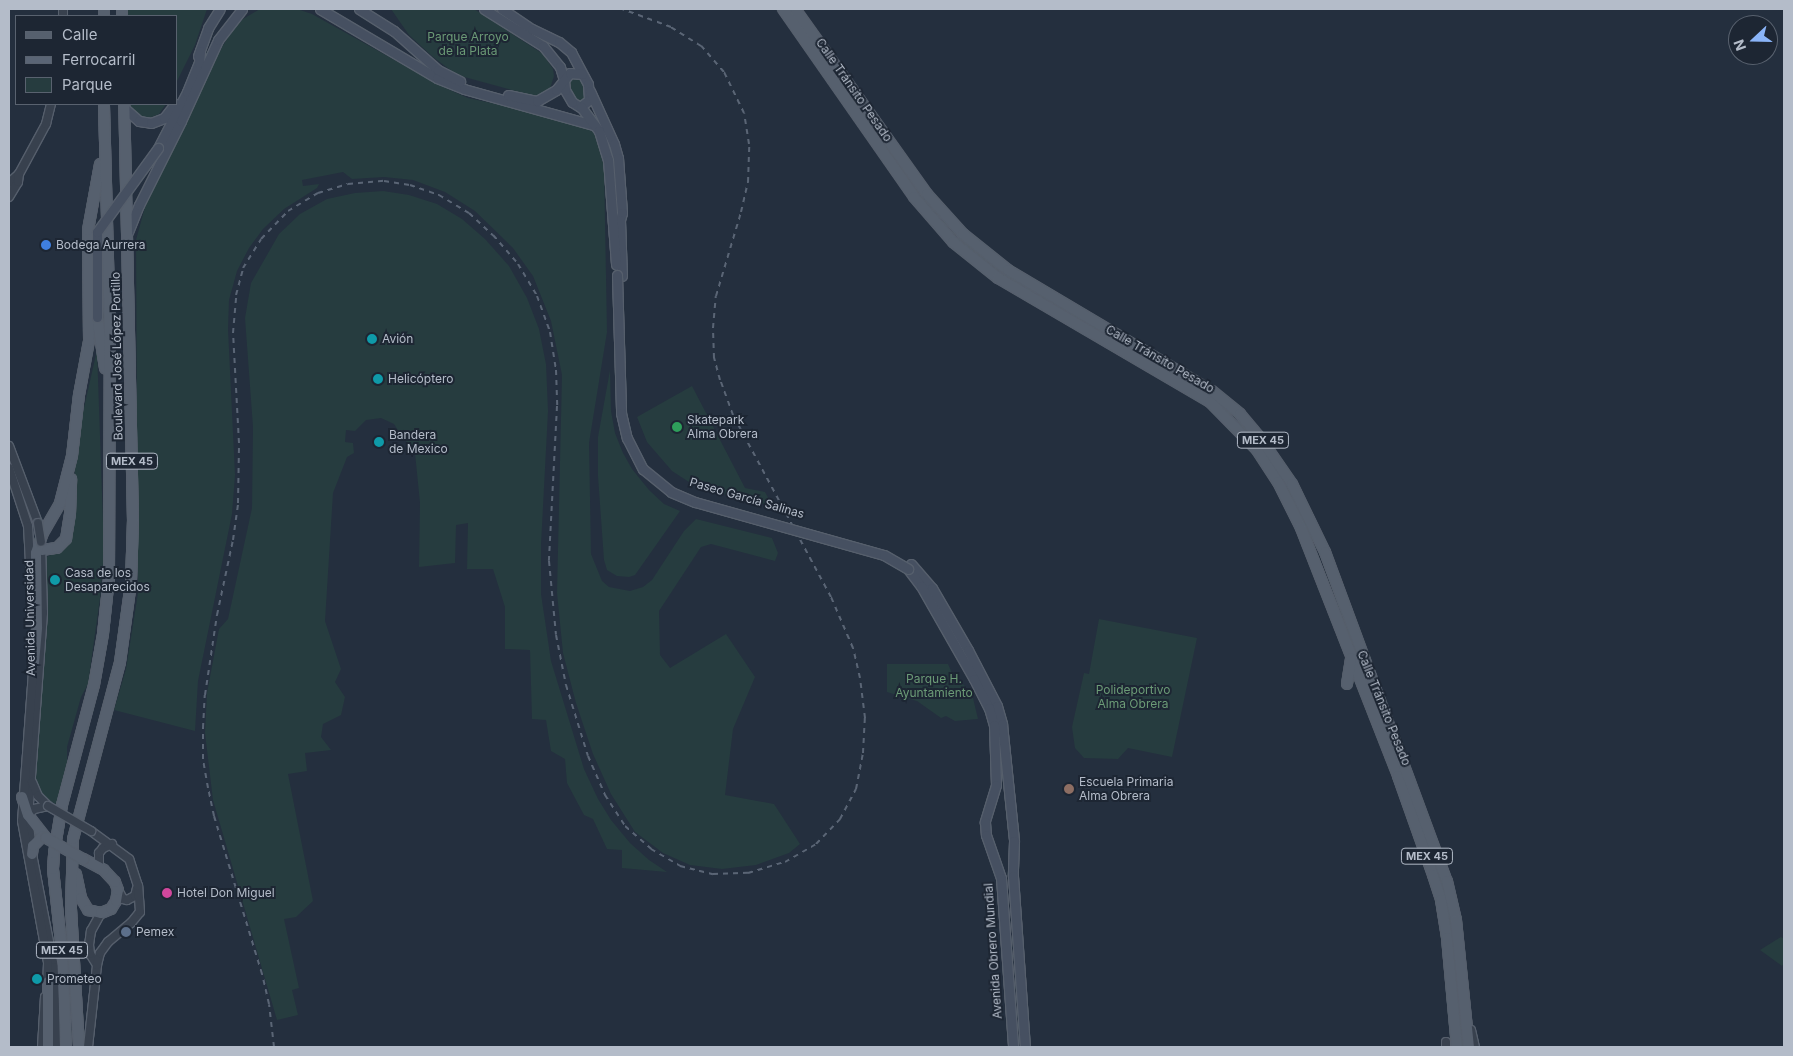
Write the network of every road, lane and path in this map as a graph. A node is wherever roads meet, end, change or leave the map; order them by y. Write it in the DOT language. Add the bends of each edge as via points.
graph roads {
  1 [pos="220,9"];
  2 [pos="242,9"];
  3 [pos="320,9"];
  4 [pos="359,9"];
  5 [pos="484,9"];
  6 [pos="502,9"];
  7 [pos="782,9"];
  8 [pos="795,9"];
  9 [pos="200,51"];
  10 [pos="582,74"];
  11 [pos="564,81"];
  12 [pos="590,91"];
  13 [pos="178,99"];
  14 [pos="51,105"];
  15 [pos="104,105"];
  16 [pos="174,105"];
  17 [pos="124,106"];
  18 [pos="580,107"];
  19 [pos="545,111"];
  20 [pos="593,125"];
  21 [pos="104,145"];
  22 [pos="19,174"];
  23 [pos="9,182"];
  24 [pos="9,197"];
  25 [pos="127,234"];
  26 [pos="620,275"];
  27 [pos="97,317"];
  28 [pos="89,341"];
  29 [pos="109,390"];
  30 [pos="9,446"];
  31 [pos="72,456"];
  32 [pos="9,468"];
  33 [pos="42,550"];
  34 [pos="1351,658"];
  35 [pos="34,663"];
  36 [pos="1347,684"];
  37 [pos="993,707"];
  38 [pos="30,778"];
  39 [pos="22,797"];
  40 [pos="48,806"];
  41 [pos="25,818"];
  42 [pos="26,831"];
  43 [pos="44,837"];
  44 [pos="112,844"];
  45 [pos="32,854"];
  46 [pos="72,861"];
  47 [pos="99,867"];
  48 [pos="138,886"];
  49 [pos="118,890"];
  50 [pos="101,914"];
  51 [pos="97,965"];
  52 [pos="48,982"];
  53 [pos="1465,1019"];
  54 [pos="1454,1027"];
  55 [pos="1448,1046"];
  56 [pos="42,1047"];
  57 [pos="48,1047"];
  58 [pos="56,1047"];
  59 [pos="66,1047"];
  60 [pos="79,1047"];
  61 [pos="88,1047"];
  62 [pos="1013,1047"];
  63 [pos="1025,1047"];
  64 [pos="1457,1047"];
  65 [pos="1469,1047"];
  66 [pos="1475,1047"];
  1 -- 9 [label="main road" via="208,28"];
  2 -- 25 [label="main road" via="218,40"];
  3 -- 19 [label="main road" via="437,78 464,89"];
  4 -- 11 [label="main road" via="394,32 438,70 467,84 537,101 551,94"];
  5 -- 11 [label="main road" via="542,46 560,68"];
  6 -- 10 [label="main road" via="570,52"];
  7 -- 34 [label="main road, Calle Tránsito Pesado / MEX 45" via="914,197 953,242 998,278 1210,402 1251,443 1292,507"];
  8 -- 53 [label="main road, Calle Tránsito Pesado / MEX 45" via="921,186 963,234 1008,270 1212,391 1240,414 1272,453 1295,488 1325,552 1447,881 1456,920"];
  9 -- 13 [label="main road"];
  9 -- 27 [label="main road, bridge" via="199,63 187,92 158,148 97,232"];
  10 -- 11 [label="main road" via="570,73"];
  10 -- 12 [label="main road"];
  11 -- 18 [label="main road" via="569,99"];
  12 -- 18 [label="main road" via="589,100"];
  12 -- 26 [label="main road, Paseo García Salinas" via="618,158 622,213"];
  14 -- 22 [label="street" via="46,124"];
  15 -- 21 [label="main road, Boulevard José López Portillo / MEX 45"];
  16 -- 17 [label="main road" via="164,118 151,123 139,120"];
  17 -- 25 [label="main road, Boulevard José López Portillo / MEX 45"];
  18 -- 19 [label="main road"];
  18 -- 20 [label="main road, Paseo García Salinas"];
  19 -- 20 [label="main road"];
  20 -- 26 [label="main road, Paseo García Salinas" via="604,142 608,160"];
  21 -- 28 [label="main road" via="88,230"];
  21 -- 29 [label="main road, Boulevard José López Portillo / MEX 45"];
  22 -- 23 [label="street"];
  22 -- 24 [label="street"];
  25 -- 46 [label="main road, Boulevard José López Portillo / MEX 45" via="133,521 131,583 120,662 79,811"];
  26 -- 37 [label="main road, Paseo García Salinas, bridge" via="626,416 636,449 653,474 698,499 882,550 909,567 932,588 984,678"];
  27 -- 28 [label="main road"];
  27 -- 29 [label="main road"];
  28 -- 31 [label="main road"];
  29 -- 59 [label="main road, Boulevard José López Portillo / MEX 45" via="111,528 104,625 94,685 62,806 54,853"];
  30 -- 33 [label="street, Avenida Universidad, bridge" via="38,523"];
  31 -- 33 [label="main road" via="66,539 53,550"];
  31 -- 35 [label="main road" via="60,503 36,553 38,627"];
  32 -- 35 [label="street, Avenida Universidad" via="28,526"];
  33 -- 38 [label="street, Avenida Universidad" via="43,614"];
  34 -- 36 [label="main road"];
  34 -- 54 [label="main road, Calle Tránsito Pesado / MEX 45" via="1398,776 1441,900"];
  35 -- 39 [label="street, Avenida Universidad"];
  37 -- 62 [label="main road, Avenida Obrero Mundial" via="996,785 985,822 986,835 1001,878"];
  37 -- 63 [label="main road, Avenida Obrero Mundial" via="1002,724 1014,841 1013,876"];
  38 -- 40 [label="street" via="34,790"];
  38 -- 41 [label="street, Avenida Universidad"];
  39 -- 41 [label="main road"];
  40 -- 41 [label="street" via="34,809"];
  40 -- 44 [label="street, bridge"];
  41 -- 42 [label="street, Avenida Universidad"];
  41 -- 43 [label="main road"];
  42 -- 45 [label="street"];
  42 -- 52 [label="street" via="48,963"];
  43 -- 45 [label="main road" via="33,846"];
  43 -- 47 [label="main road, bridge"];
  44 -- 47 [label="street" via="99,853"];
  44 -- 48 [label="street" via="129,858"];
  45 -- 58 [label="street" via="54,967"];
  46 -- 50 [label="main road" via="84,905 88,910"];
  46 -- 60 [label="main road, MEX 45" via="71,907"];
  47 -- 49 [label="main road" via="111,876"];
  48 -- 49 [label="street" via="135,896 127,900"];
  48 -- 51 [label="street" via="140,912 104,946"];
  49 -- 50 [label="main road" via="112,909"];
  50 -- 51 [label="street" via="91,931 89,945"];
  51 -- 61 [label="street"];
  52 -- 56 [label="street" via="43,1006"];
  52 -- 57 [label="main road"];
  53 -- 65 [label="main road, Calle Tránsito Pesado / MEX 45"];
  53 -- 66 [label="street"];
  54 -- 55 [label="street"];
  54 -- 64 [label="main road, Calle Tránsito Pesado / MEX 45"];
}
